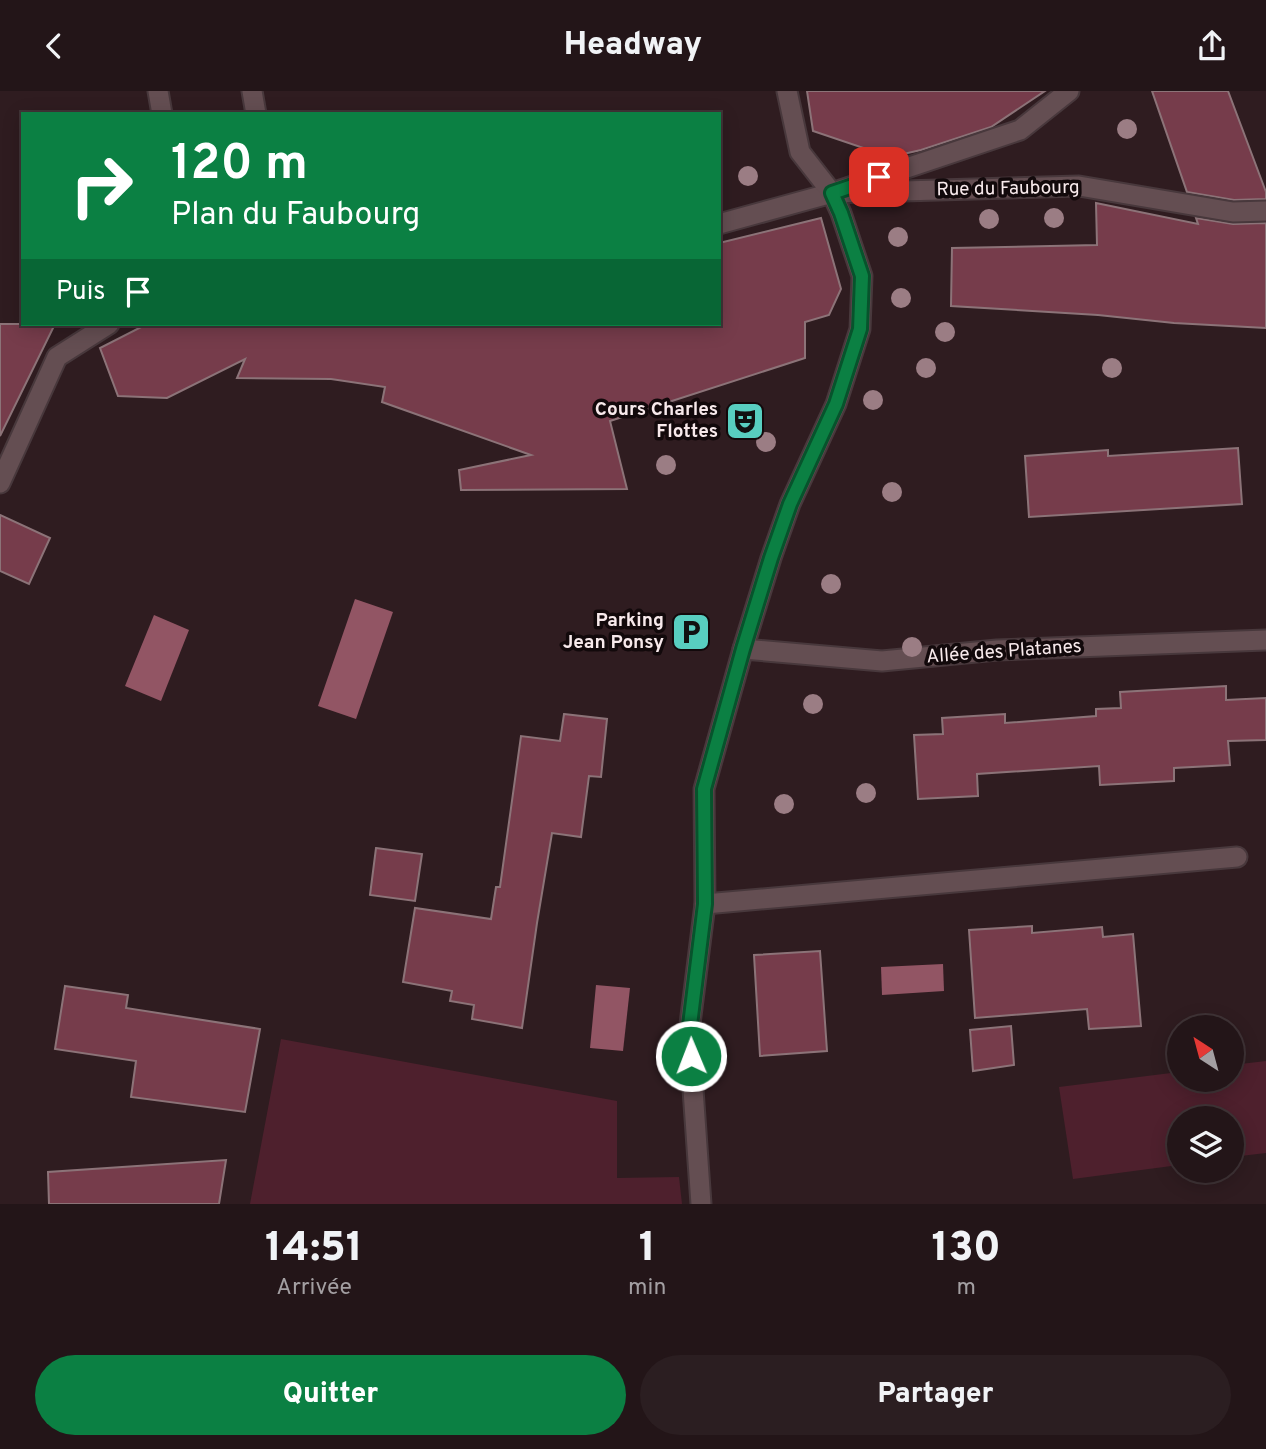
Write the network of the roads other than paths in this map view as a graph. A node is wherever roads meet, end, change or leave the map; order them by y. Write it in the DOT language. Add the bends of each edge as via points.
graph roads {
  1 [pos="158,91"];
  2 [pos="252,91"];
  3 [pos="787,91"];
  4 [pos="1069,91"];
  5 [pos="162,112"];
  6 [pos="256,112"];
  7 [pos="832,193"];
  8 [pos="1266,211"];
  9 [pos="721,223"];
  10 [pos="106,326"];
  11 [pos="0,483"];
  12 [pos="1266,640"];
  13 [pos="743,649"];
  14 [pos="1237,857"];
  15 [pos="705,904"];
  16 [pos="701,1204"];
  1 -- 5 [label="street"];
  2 -- 6 [label="street"];
  3 -- 7 [label="street" via="800,152"];
  4 -- 7 [label="street" via="1020,130"];
  7 -- 8 [label="street, Rue du Faubourg" via="1079,186 1233,212"];
  7 -- 9 [label="street"];
  7 -- 13 [label="street" via="862,276 860,329 836,404 790,504"];
  10 -- 11 [label="street" via="57,357"];
  12 -- 13 [label="street, Allée des Platanes" via="997,650 883,661"];
  13 -- 15 [label="street" via="704,789"];
  14 -- 15 [label="street"];
  15 -- 16 [label="street" via="689,1033"];
}
